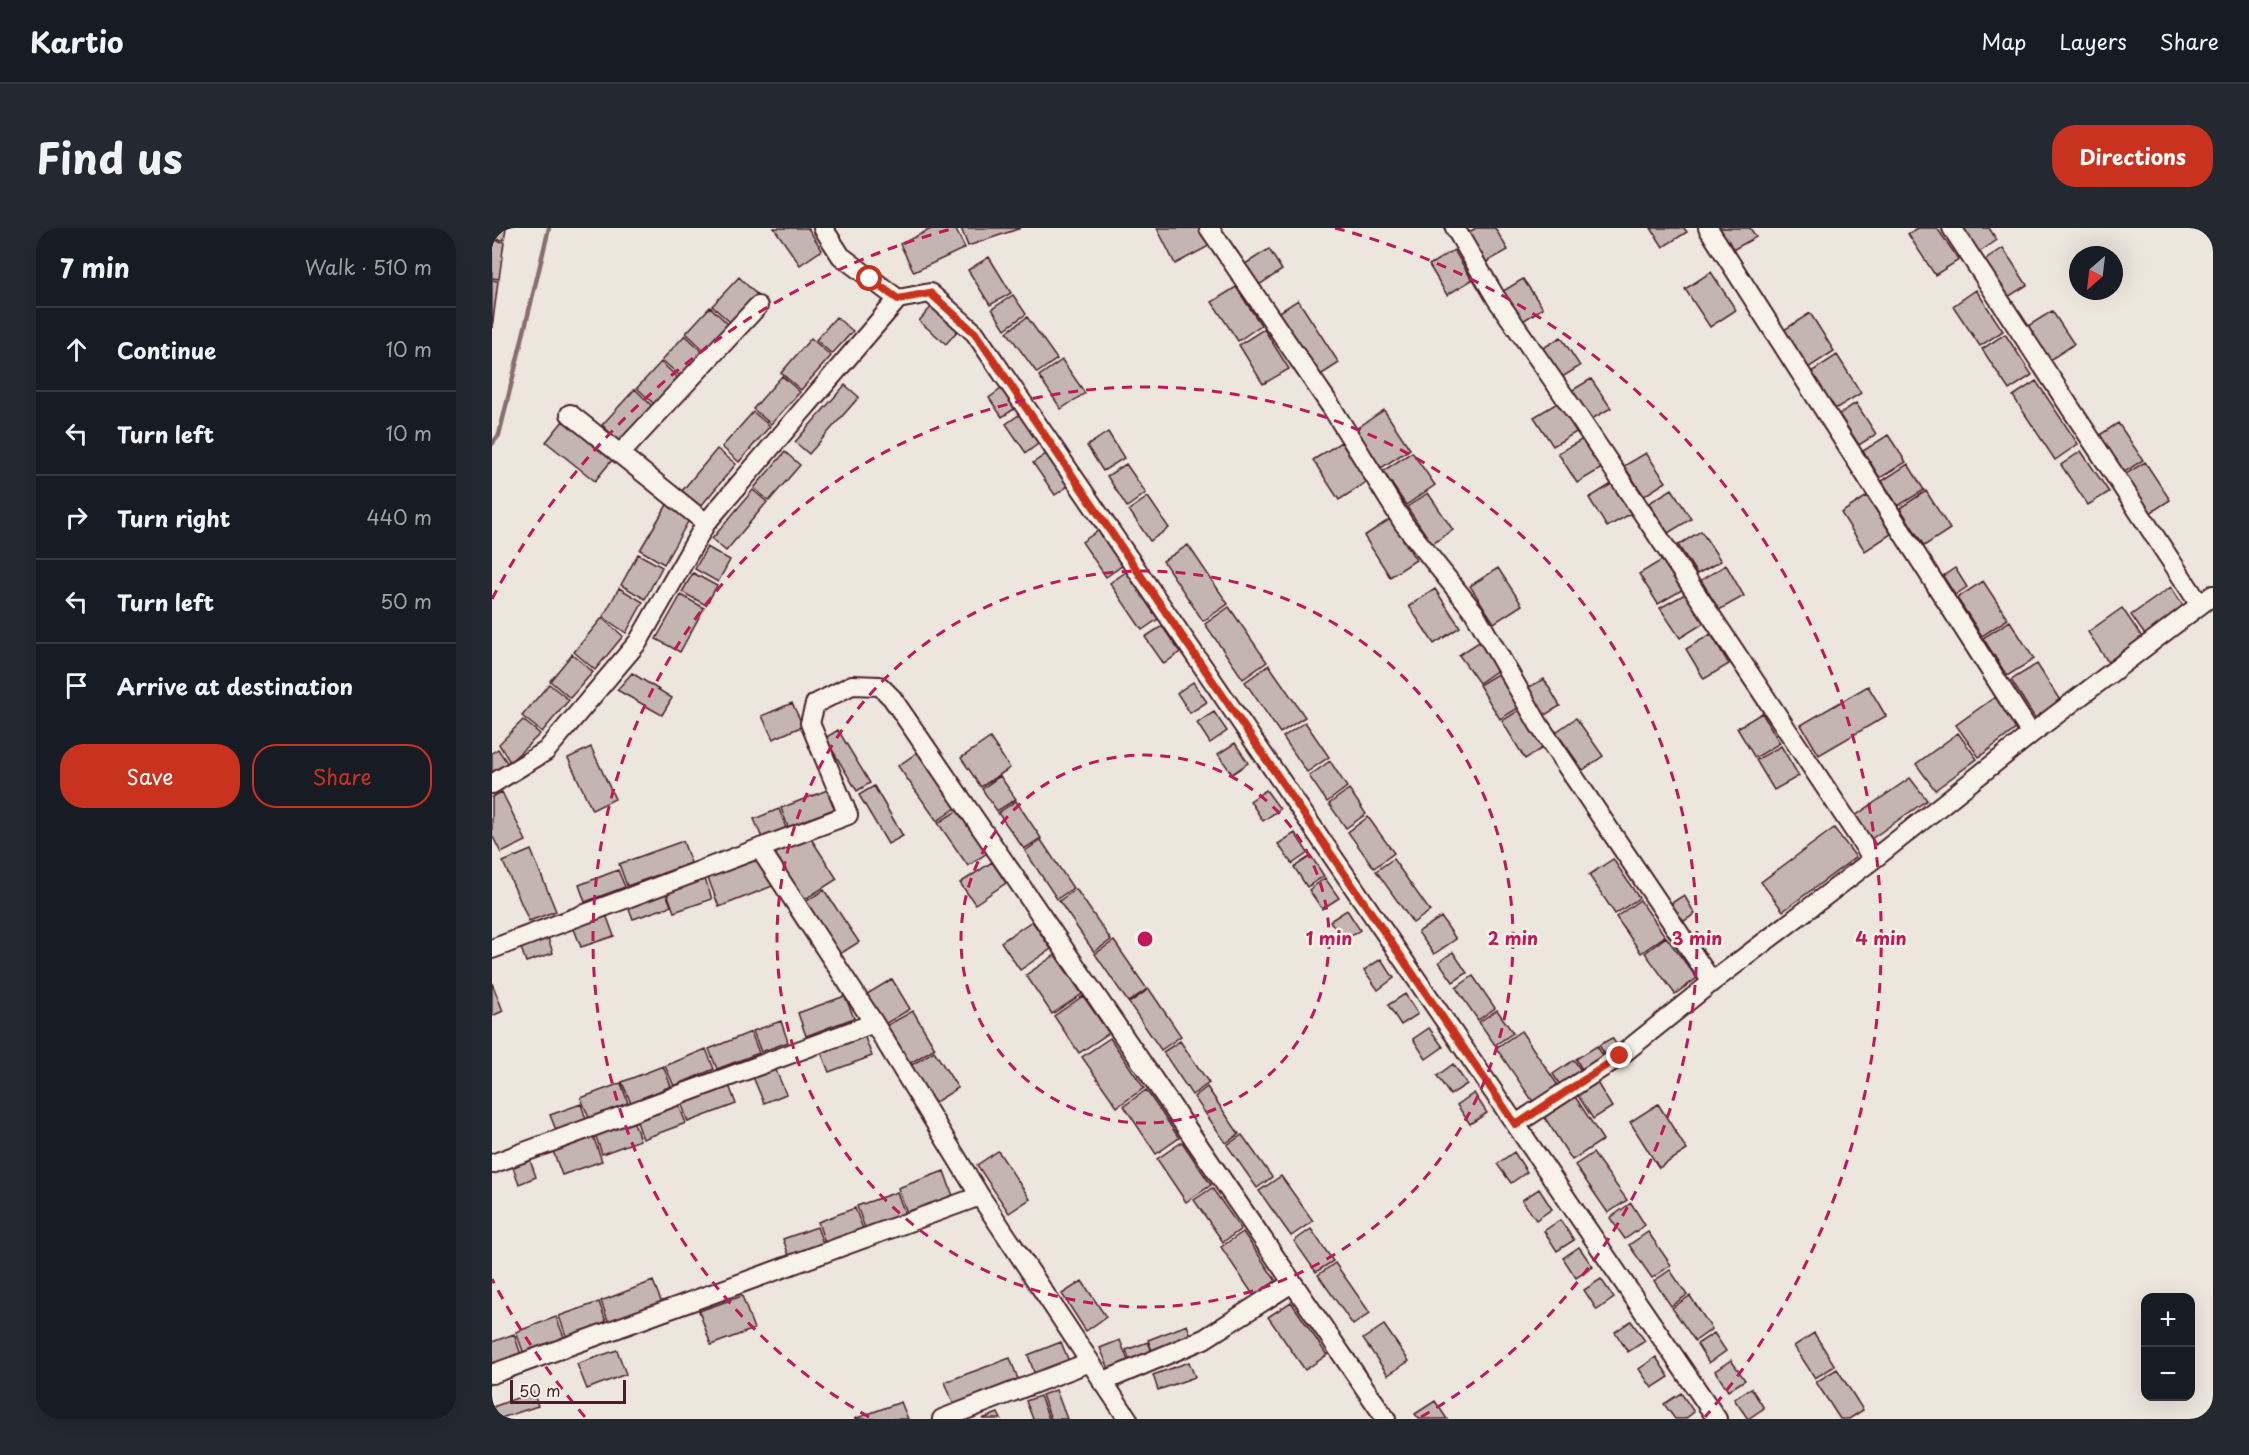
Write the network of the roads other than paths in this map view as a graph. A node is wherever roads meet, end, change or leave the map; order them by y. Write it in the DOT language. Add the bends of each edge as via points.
graph roads {
  1 [pos="824,228"];
  2 [pos="1209,228"];
  3 [pos="1455,228"];
  4 [pos="1708,228"];
  5 [pos="1952,228"];
  6 [pos="898,299"];
  7 [pos="758,306"];
  8 [pos="570,414"];
  9 [pos="620,454"];
  10 [pos="706,523"];
  11 [pos="2206,600"];
  12 [pos="2031,734"];
  13 [pos="492,784"];
  14 [pos="760,849"];
  15 [pos="1874,860"];
  16 [pos="492,949"];
  17 [pos="1712,982"];
  18 [pos="874,1023"];
  19 [pos="1516,1125"];
  20 [pos="492,1164"];
  21 [pos="980,1196"];
  22 [pos="1292,1283"];
  23 [pos="1090,1362"];
  24 [pos="492,1374"];
  25 [pos="1102,1382"];
  26 [pos="942,1419"];
  27 [pos="1128,1419"];
  28 [pos="1386,1419"];
  29 [pos="1717,1419"];
  1 -- 6 [label="street" via="841,256"];
  2 -- 17 [label="street" via="1332,408 1404,524 1474,612 1539,724"];
  3 -- 15 [label="street" via="1496,298"];
  4 -- 12 [label="street"];
  5 -- 11 [label="street"];
  6 -- 10 [label="street"];
  6 -- 19 [label="street" via="930,293 975,333"];
  7 -- 9 [label="street"];
  8 -- 9 [label="street"];
  9 -- 10 [label="street"];
  10 -- 13 [label="street" via="638,642 546,751"];
  11 -- 12 [label="street"];
  12 -- 15 [label="street"];
  14 -- 16 [label="street"];
  14 -- 18 [label="street"];
  14 -- 22 [label="street" via="848,815 810,723 814,704 852,685 880,686"];
  15 -- 17 [label="street"];
  17 -- 19 [label="street" via="1620,1056"];
  18 -- 20 [label="street"];
  18 -- 21 [label="street"];
  19 -- 29 [label="street"];
  21 -- 23 [label="street"];
  21 -- 24 [label="street"];
  22 -- 25 [label="street" via="1204,1339"];
  22 -- 28 [label="street"];
  23 -- 25 [label="street"];
  23 -- 26 [label="street"];
  25 -- 27 [label="street"];
}
